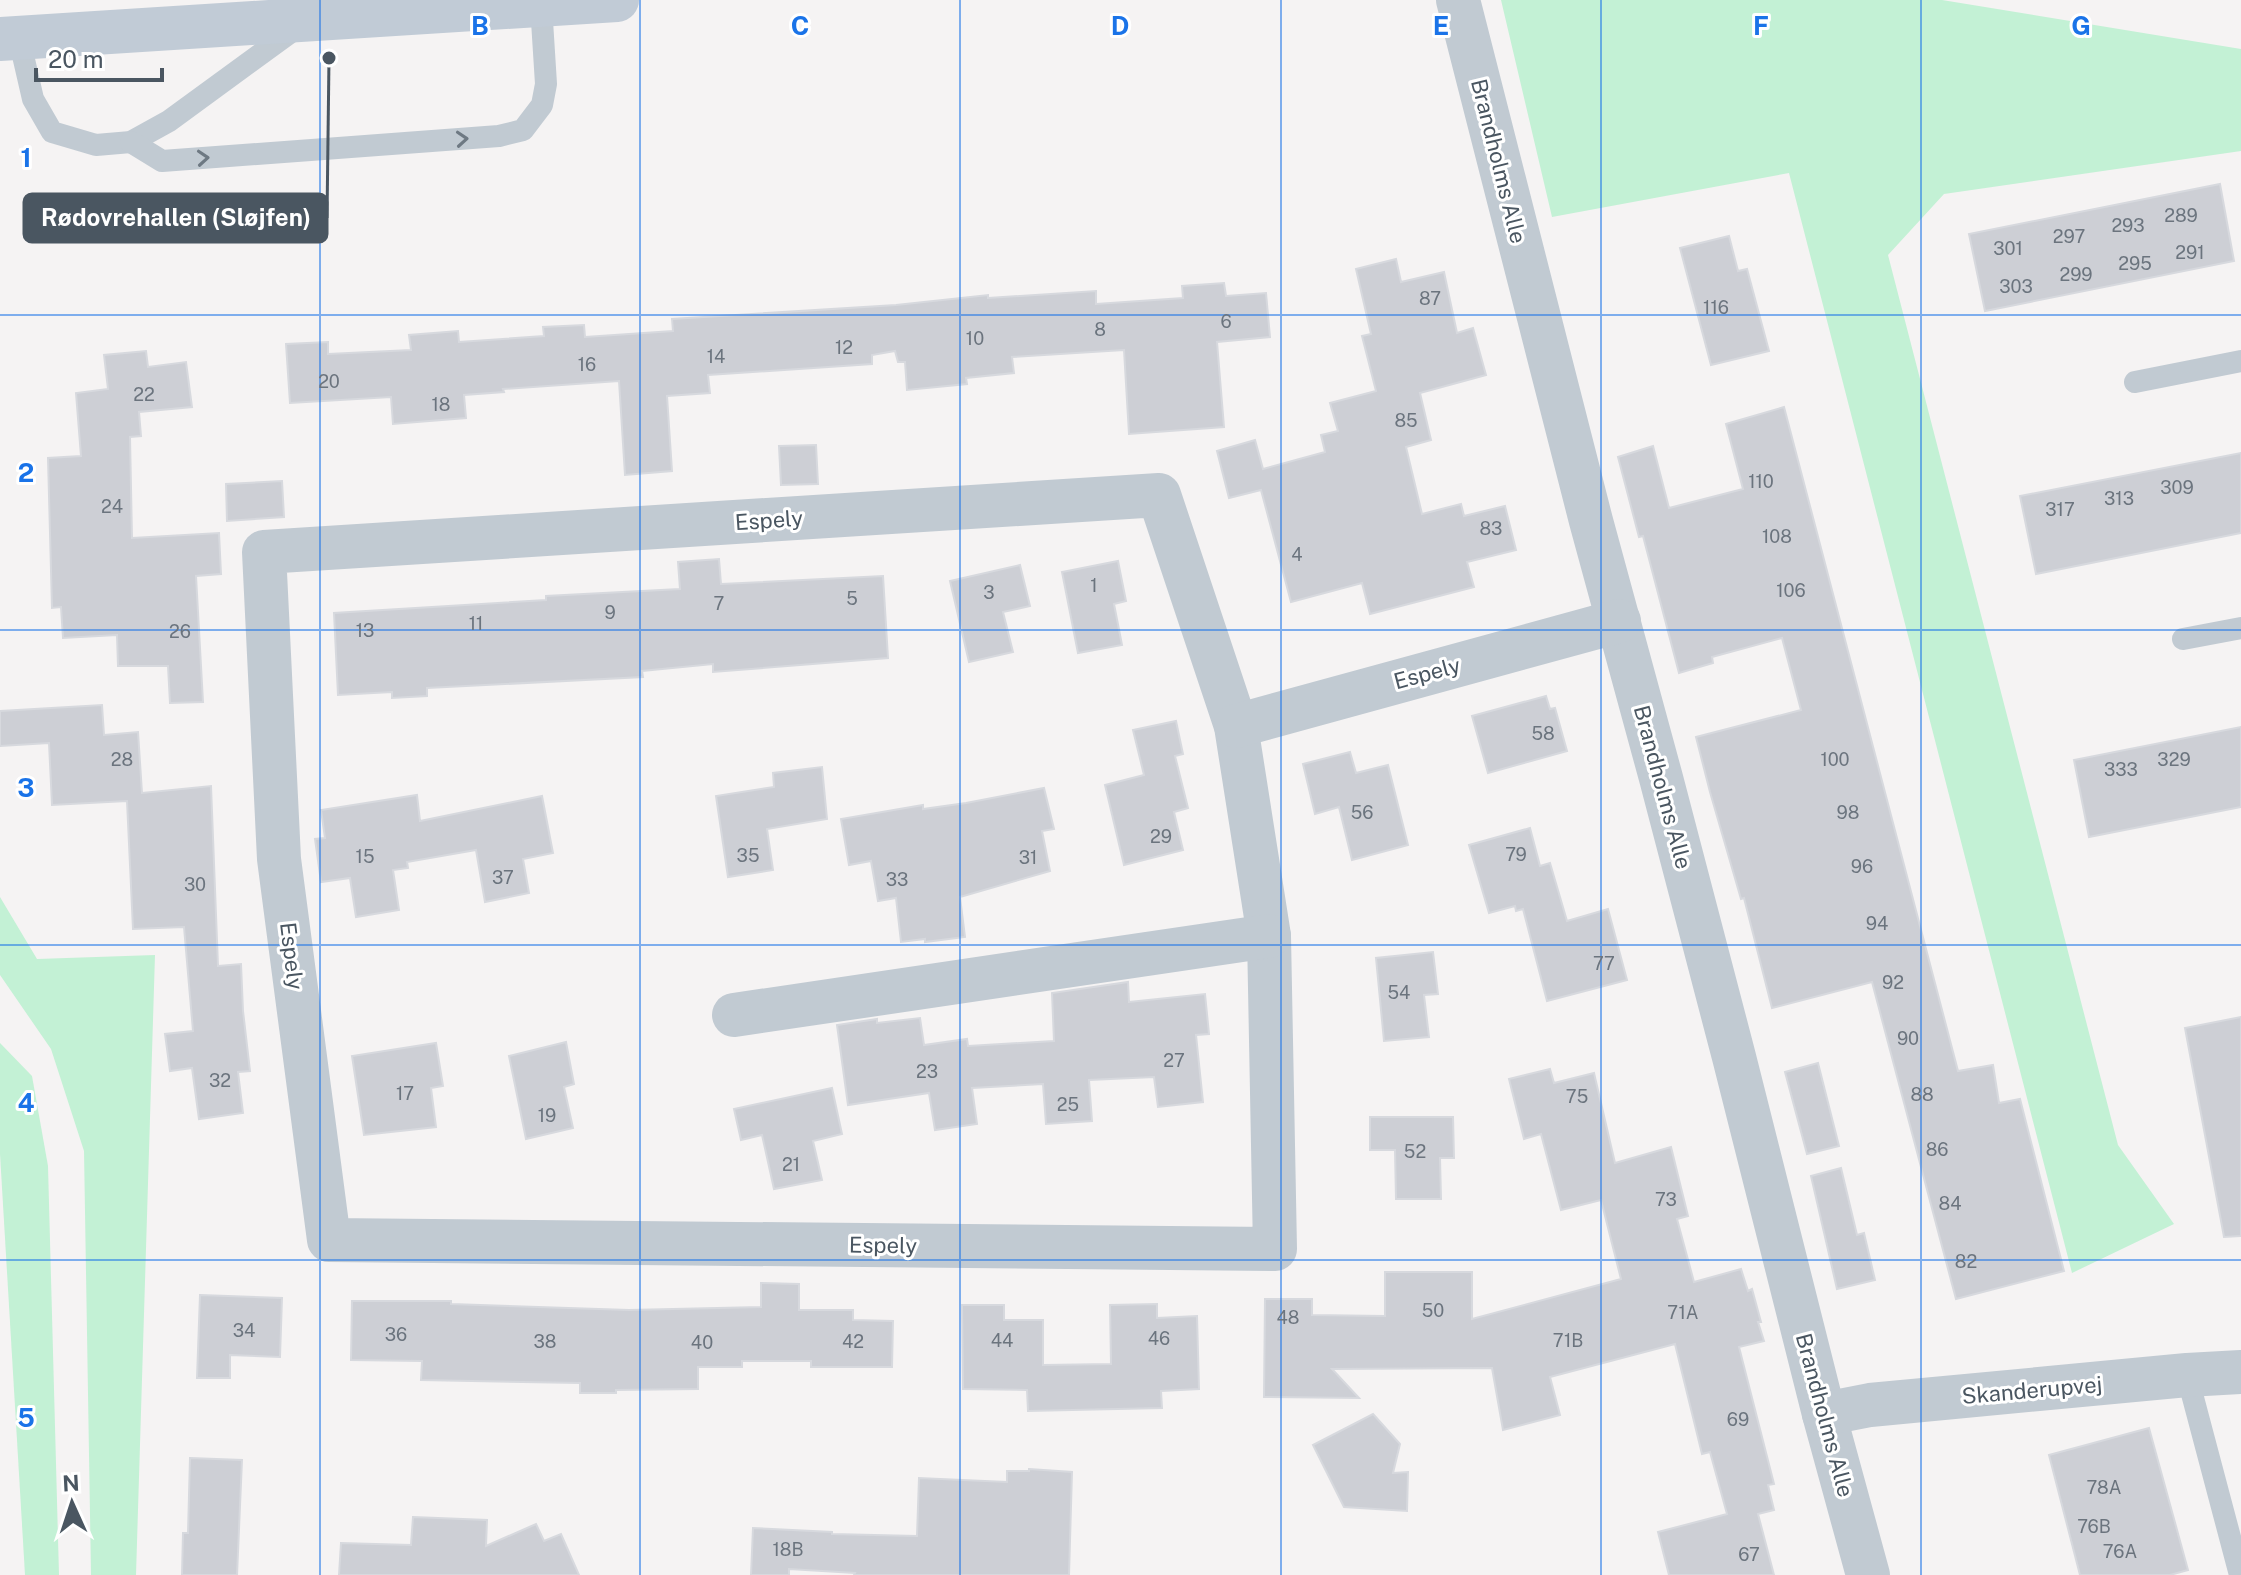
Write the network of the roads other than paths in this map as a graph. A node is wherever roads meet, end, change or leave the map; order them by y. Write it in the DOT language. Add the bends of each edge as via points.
graph roads {
  1 [pos="617,0"];
  2 [pos="1458,0"];
  3 [pos="541,5"];
  4 [pos="308,19"];
  5 [pos="10,38"];
  6 [pos="131,142"];
  7 [pos="2241,361"];
  8 [pos="2135,382"];
  9 [pos="1619,621"];
  10 [pos="2241,628"];
  11 [pos="2183,639"];
  12 [pos="1236,726"];
  13 [pos="1269,936"];
  14 [pos="734,1015"];
  15 [pos="2241,1372"];
  16 [pos="2187,1375"];
  17 [pos="1824,1414"];
  18 [pos="1868,1575"];
  19 [pos="2240,1575"];
  1 -- 3 [label="street"];
  2 -- 9 [label="street, Brandholms Alle"];
  3 -- 4 [label="street"];
  6 -- 3 [label="lane, one-way" via="162,161 523,130 542,105 546,84"];
  4 -- 5 [label="street"];
  4 -- 6 [label="lane" via="169,121"];
  5 -- 6 [label="lane" via="52,132 96,145"];
  7 -- 8 [label="lane"];
  9 -- 12 [label="street, Espely"];
  9 -- 17 [label="street, Brandholms Alle"];
  10 -- 11 [label="lane"];
  12 -- 13 [label="street, Espely"];
  12 -- 13 [label="street, Espely" via="1159,495 264,552 279,859 329,1240 1275,1249"];
  13 -- 14 [label="street"];
  15 -- 16 [label="street, Skanderupvej"];
  16 -- 17 [label="street, Skanderupvej" via="1870,1405"];
  16 -- 19 [label="lane"];
  17 -- 18 [label="street, Brandholms Alle"];
}
